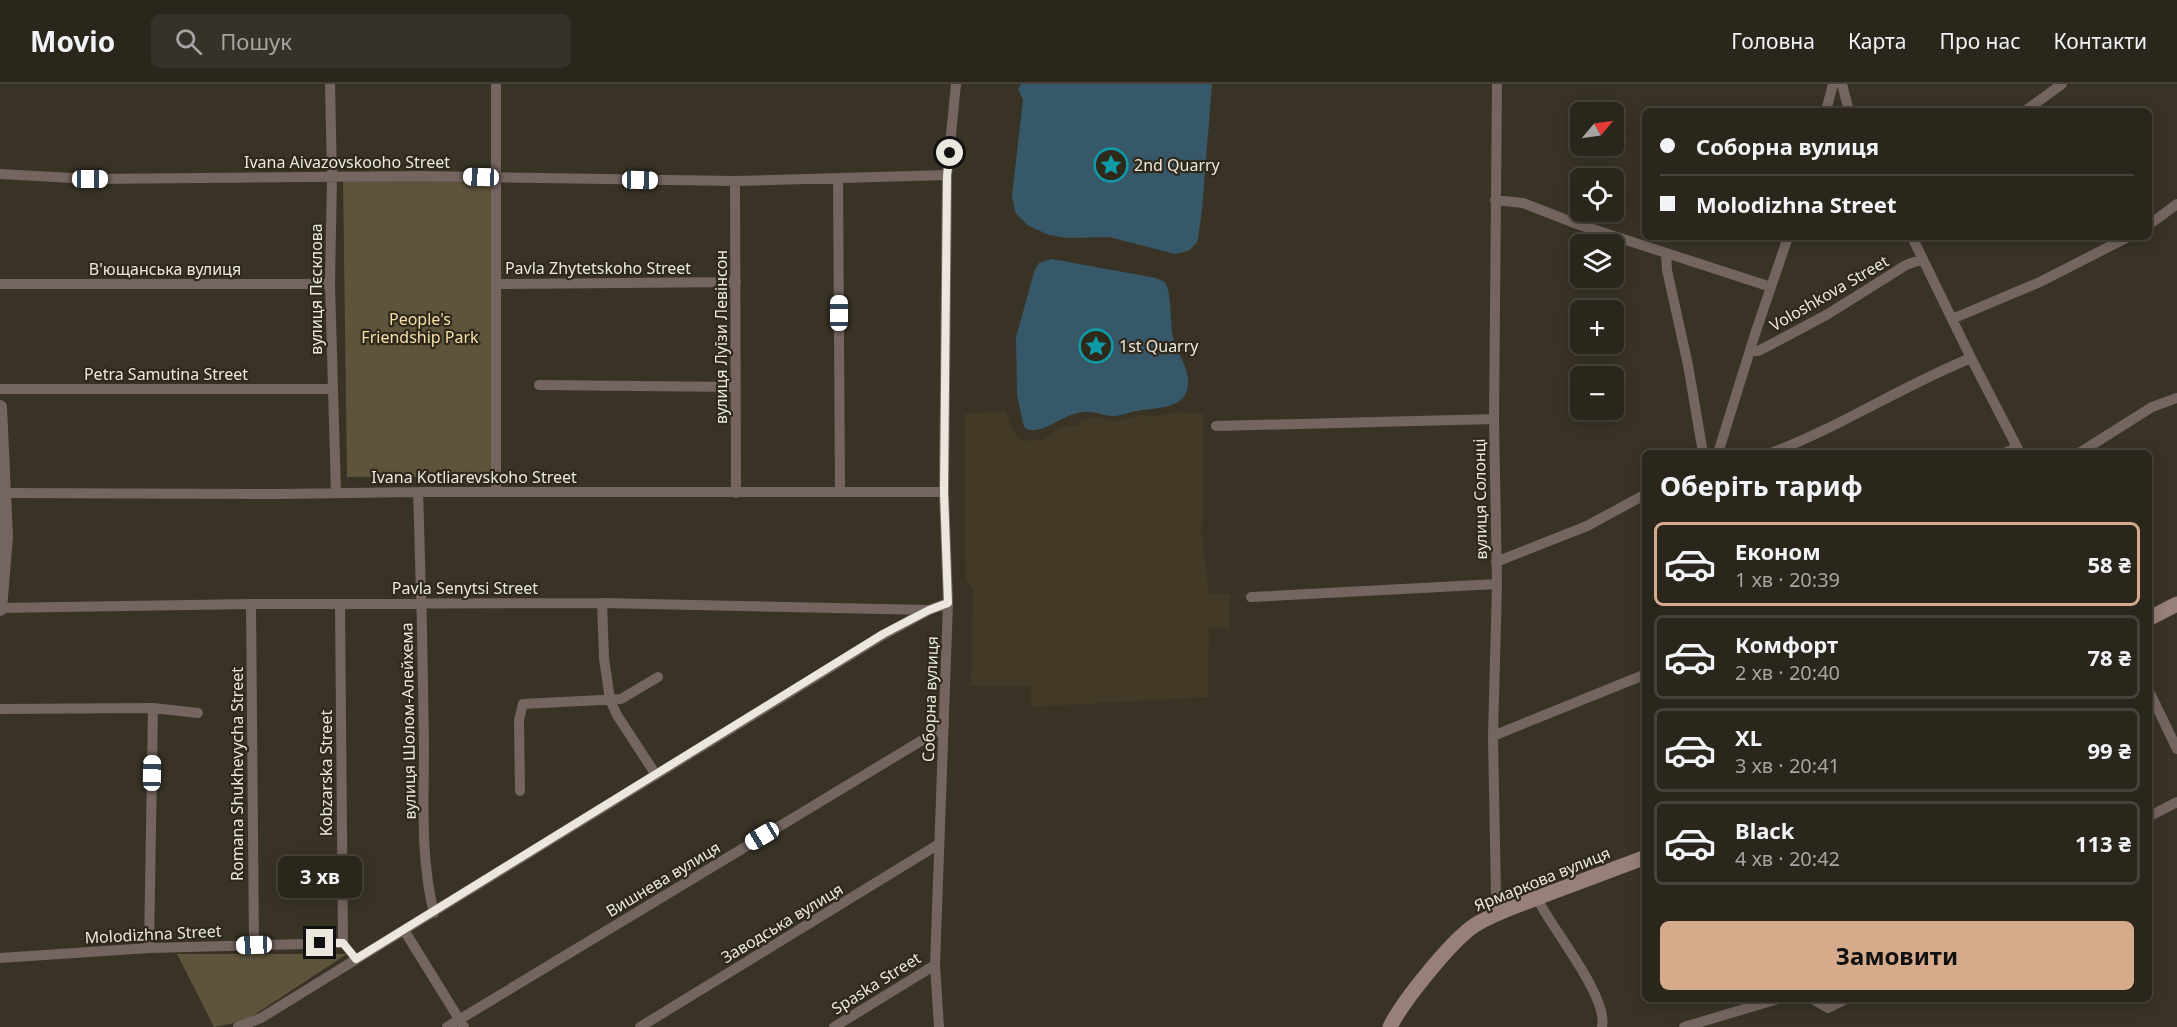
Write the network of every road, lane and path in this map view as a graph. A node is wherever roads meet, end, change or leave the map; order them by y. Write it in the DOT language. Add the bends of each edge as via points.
graph roads {
  1 [pos="330,84"];
  2 [pos="496,84"];
  3 [pos="956,84"];
  4 [pos="1497,84"];
  5 [pos="1833,84"];
  6 [pos="1842,84"];
  7 [pos="2062,84"];
  8 [pos="1827,108"];
  9 [pos="1848,108"];
  10 [pos="2029,108"];
  11 [pos="0,174"];
  12 [pos="947,175"];
  13 [pos="332,177"];
  14 [pos="497,178"];
  15 [pos="838,178"];
  16 [pos="735,181"];
  17 [pos="1495,200"];
  18 [pos="2177,204"];
  19 [pos="2152,223"];
  20 [pos="1787,240"];
  21 [pos="1914,240"];
  22 [pos="2122,240"];
  23 [pos="1666,253"];
  24 [pos="1923,259"];
  25 [pos="736,282"];
  26 [pos="0,284"];
  27 [pos="330,284"];
  28 [pos="496,284"];
  29 [pos="1771,287"];
  30 [pos="1952,319"];
  31 [pos="1750,351"];
  32 [pos="1971,358"];
  33 [pos="539,385"];
  34 [pos="735,387"];
  35 [pos="0,389"];
  36 [pos="332,389"];
  37 [pos="2177,398"];
  38 [pos="0,408"];
  39 [pos="1494,419"];
  40 [pos="1216,426"];
  41 [pos="1702,450"];
  42 [pos="1719,450"];
  43 [pos="1778,450"];
  44 [pos="2019,450"];
  45 [pos="2084,450"];
  46 [pos="418,492"];
  47 [pos="496,492"];
  48 [pos="840,492"];
  49 [pos="944,492"];
  50 [pos="5,493"];
  51 [pos="336,493"];
  52 [pos="736,493"];
  53 [pos="1642,496"];
  54 [pos="1496,562"];
  55 [pos="1497,584"];
  56 [pos="1251,597"];
  57 [pos="422,603"];
  58 [pos="602,603"];
  59 [pos="948,603"];
  60 [pos="251,604"];
  61 [pos="340,604"];
  62 [pos="2177,604"];
  63 [pos="0,609"];
  64 [pos="929,610"];
  65 [pos="2152,617"];
  66 [pos="1642,676"];
  67 [pos="658,677"];
  68 [pos="2152,697"];
  69 [pos="610,700"];
  70 [pos="153,708"];
  71 [pos="0,709"];
  72 [pos="198,713"];
  73 [pos="944,727"];
  74 [pos="1493,736"];
  75 [pos="2177,748"];
  76 [pos="656,775"];
  77 [pos="520,791"];
  78 [pos="2177,802"];
  79 [pos="2152,815"];
  80 [pos="939,844"];
  81 [pos="1642,859"];
  82 [pos="1537,898"];
  83 [pos="434,913"];
  84 [pos="1499,913"];
  85 [pos="404,930"];
  86 [pos="343,943"];
  87 [pos="254,945"];
  88 [pos="148,948"];
  89 [pos="0,957"];
  90 [pos="356,959"];
  91 [pos="935,964"];
  92 [pos="1768,1002"];
  93 [pos="1817,1002"];
  94 [pos="1840,1002"];
  95 [pos="462,1023"];
  96 [pos="238,1027"];
  97 [pos="447,1027"];
  98 [pos="640,1027"];
  99 [pos="834,1027"];
  100 [pos="939,1027"];
  101 [pos="1390,1027"];
  102 [pos="1602,1027"];
  103 [pos="1684,1027"];
  1 -- 13 [label="street, вулиця Пєсклова"];
  2 -- 14 [label="street"];
  3 -- 12 [label="street, Соборна вулиця"];
  4 -- 17 [label="street, вулиця Солонці"];
  5 -- 8 [label="street"];
  6 -- 9 [label="street"];
  7 -- 10 [label="street"];
  11 -- 13 [label="street, Ivana Aivazovskooho Street" via="90,179"];
  12 -- 15 [label="street, Ivana Aivazovskooho Street"];
  12 -- 49 [label="street, Соборна вулиця"];
  13 -- 14 [label="street, Ivana Aivazovskooho Street"];
  13 -- 27 [label="street, вулиця Пєсклова"];
  14 -- 16 [label="street, Ivana Aivazovskooho Street"];
  14 -- 28 [label="street"];
  15 -- 16 [label="street, Ivana Aivazovskooho Street"];
  15 -- 48 [label="street"];
  16 -- 25 [label="street, вулиця Луїзи Левінсон"];
  17 -- 23 [label="street" via="1524,203"];
  17 -- 39 [label="street, вулиця Солонці"];
  18 -- 19 [label="street"];
  20 -- 29 [label="street, Voloshkova Street"];
  21 -- 24 [label="street"];
  22 -- 30 [label="street" via="2040,282"];
  23 -- 29 [label="street"];
  23 -- 41 [label="street"];
  24 -- 30 [label="street"];
  24 -- 31 [label="street, Voloshkova Street" via="1906,265 1790,335"];
  25 -- 28 [label="street, Pavla Zhytetskoho Street"];
  25 -- 34 [label="street, вулиця Луїзи Левінсон"];
  26 -- 27 [label="street, В'ющанська вулиця"];
  27 -- 36 [label="street, вулиця Пєсклова"];
  28 -- 47 [label="street"];
  29 -- 31 [label="street, Voloshkova Street"];
  30 -- 32 [label="street"];
  31 -- 42 [label="street, Voloshkova Street"];
  32 -- 43 [label="street"];
  32 -- 44 [label="street"];
  33 -- 34 [label="street"];
  34 -- 52 [label="street, вулиця Луїзи Левінсон"];
  35 -- 36 [label="street, Petra Samutina Street"];
  36 -- 51 [label="street, вулиця Пєсклова"];
  37 -- 45 [label="street" via="2152,407"];
  38 -- 50 [label="street"];
  39 -- 40 [label="street"];
  39 -- 54 [label="street, вулиця Солонці"];
  46 -- 47 [label="street, Ivana Kotliarevskoho Street"];
  46 -- 51 [label="street, Ivana Kotliarevskoho Street"];
  46 -- 57 [label="street, вулиця Шолом-Алейхема"];
  47 -- 52 [label="street, Ivana Kotliarevskoho Street"];
  48 -- 49 [label="street, Ivana Kotliarevskoho Street"];
  48 -- 52 [label="street, Ivana Kotliarevskoho Street"];
  49 -- 59 [label="street, Соборна вулиця"];
  50 -- 51 [label="street, Ivana Kotliarevskoho Street"];
  50 -- 63 [label="street"];
  53 -- 54 [label="street" via="1587,526"];
  54 -- 55 [label="street, вулиця Солонці"];
  55 -- 56 [label="street"];
  55 -- 74 [label="street, вулиця Солонці"];
  57 -- 58 [label="street, Pavla Senytsi Street"];
  57 -- 61 [label="street, Pavla Senytsi Street"];
  57 -- 83 [label="street, вулиця Шолом-Алейхема" via="425,827 428,885"];
  58 -- 64 [label="street, Pavla Senytsi Street"];
  58 -- 69 [label="street"];
  59 -- 64 [label="street"];
  59 -- 73 [label="street, Соборна вулиця"];
  60 -- 61 [label="street, Pavla Senytsi Street"];
  60 -- 63 [label="street, Pavla Senytsi Street"];
  60 -- 87 [label="street, Romana Shukhevycha Street"];
  61 -- 86 [label="street, Kobzarska Street"];
  62 -- 65 [label="main road"];
  64 -- 76 [label="street" via="883,634"];
  66 -- 74 [label="street"];
  67 -- 69 [label="street" via="626,697"];
  68 -- 75 [label="street"];
  69 -- 76 [label="street"];
  69 -- 77 [label="street" via="523,704 519,720"];
  70 -- 71 [label="street"];
  70 -- 72 [label="street"];
  70 -- 88 [label="street"];
  73 -- 80 [label="street, Соборна вулиця"];
  73 -- 95 [label="street, Вишнева вулиця"];
  74 -- 84 [label="street, вулиця Солонці"];
  76 -- 83 [label="street"];
  78 -- 79 [label="street"];
  80 -- 91 [label="street, Соборна вулиця"];
  80 -- 98 [label="street, Заводська вулиця"];
  81 -- 82 [label="main road, Ярмаркова вулиця"];
  82 -- 84 [label="main road, Ярмаркова вулиця"];
  82 -- 102 [label="street" via="1589,984 1602,1011"];
  83 -- 85 [label="street"];
  84 -- 101 [label="main road, Ярмаркова вулиця" via="1464,934 1413,993"];
  85 -- 90 [label="street"];
  85 -- 95 [label="street"];
  86 -- 87 [label="street, Molodizhna Street"];
  86 -- 90 [label="street"];
  87 -- 88 [label="street, Molodizhna Street"];
  88 -- 89 [label="street, Molodizhna Street"];
  90 -- 96 [label="street" via="261,1018"];
  91 -- 99 [label="street, Spaska Street"];
  91 -- 100 [label="street, Соборна вулиця"];
  92 -- 103 [label="street"];
  93 -- 94 [label="street" via="1828,1008"];
  95 -- 97 [label="street, Вишнева вулиця"];
}
